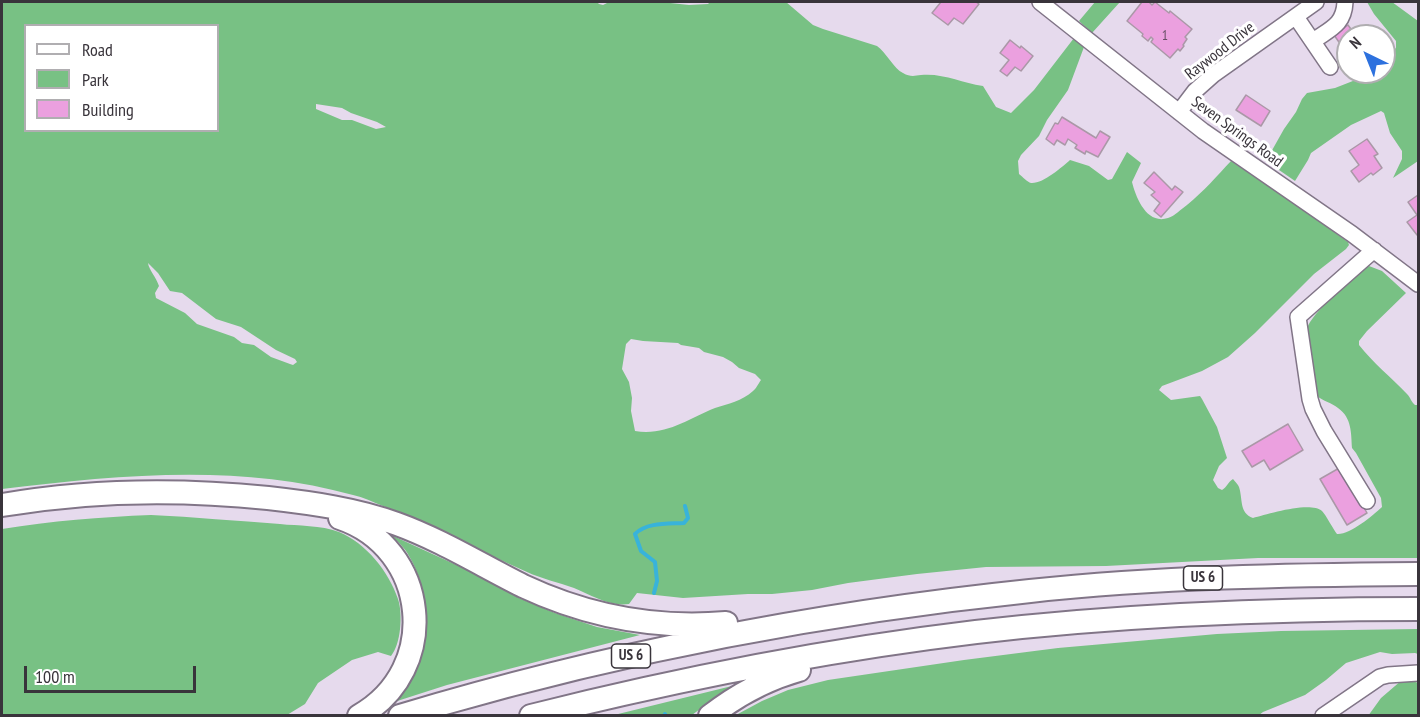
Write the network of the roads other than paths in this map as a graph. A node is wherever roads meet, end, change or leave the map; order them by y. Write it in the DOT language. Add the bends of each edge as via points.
graph roads {
  1 [pos="1040,2"];
  2 [pos="1316,2"];
  3 [pos="1345,2"];
  4 [pos="1296,17"];
  5 [pos="1312,41"];
  6 [pos="1330,67"];
  7 [pos="1179,112"];
  8 [pos="1374,250"];
  9 [pos="1419,284"];
  10 [pos="1366,501"];
  11 [pos="2,504"];
  12 [pos="2,513"];
  13 [pos="1419,574"];
  14 [pos="1419,609"];
  15 [pos="865,611"];
  16 [pos="976,632"];
  17 [pos="1419,673"];
  18 [pos="1339,710"];
  19 [pos="359,716"];
  20 [pos="400,716"];
  21 [pos="531,716"];
  22 [pos="710,716"];
  23 [pos="1323,716"];
  1 -- 7 [label="street, Seven Springs Road"];
  2 -- 4 [label="street, Raywood Drive"];
  3 -- 5 [label="street" via="1341,20"];
  4 -- 5 [label="street"];
  4 -- 7 [label="street, Raywood Drive" via="1213,75"];
  5 -- 6 [label="street"];
  7 -- 8 [label="street, Seven Springs Road"];
  8 -- 9 [label="street, Seven Springs Road"];
  8 -- 10 [label="street" via="1298,316 1313,409"];
  11 -- 15 [label="highway" via="97,494 159,493 311,503 399,525 544,595 618,618 695,625"];
  12 -- 19 [label="highway" via="89,504 192,502 315,513 357,525 375,537 404,573 415,622 408,660 396,681 381,700"];
  13 -- 15 [label="highway, US 6" via="1156,580"];
  14 -- 16 [label="highway, US 6" via="1184,614"];
  15 -- 20 [label="highway, US 6" via="648,652 499,687"];
  16 -- 21 [label="highway, US 6" via="728,671"];
  16 -- 22 [label="highway" via="782,675"];
  17 -- 18 [label="street" via="1380,677"];
  18 -- 23 [label="street"];
}
